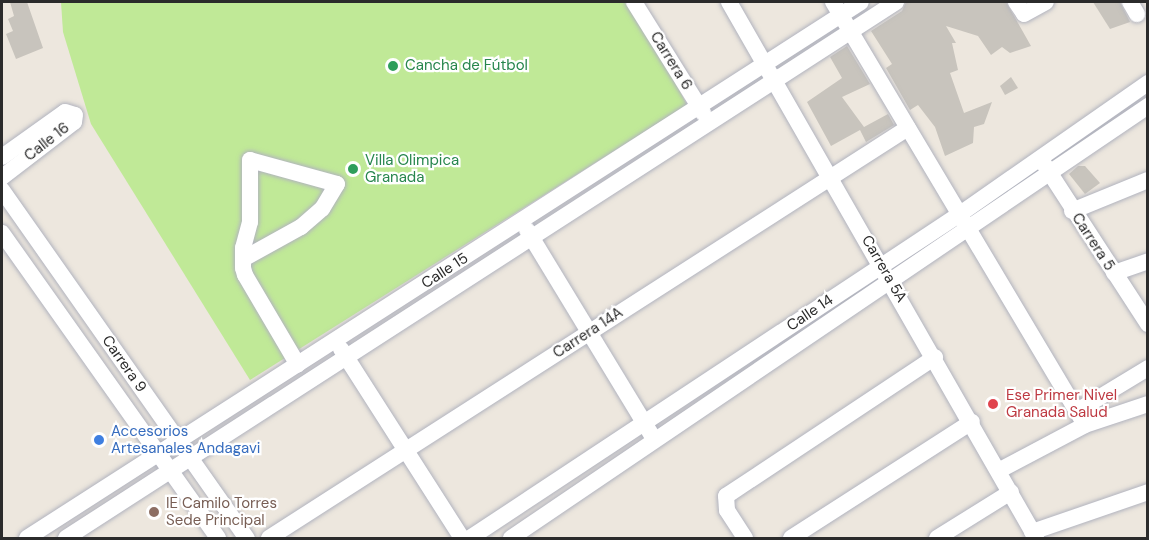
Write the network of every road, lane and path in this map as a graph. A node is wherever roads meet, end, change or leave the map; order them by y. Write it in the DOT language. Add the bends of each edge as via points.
graph roads {
  1 [pos="634,2"];
  2 [pos="729,2"];
  3 [pos="861,2"];
  4 [pos="896,2"];
  5 [pos="1016,2"];
  6 [pos="1046,2"];
  7 [pos="837,8"];
  8 [pos="850,30"];
  9 [pos="766,63"];
  10 [pos="775,78"];
  11 [pos="1148,83"];
  12 [pos="699,105"];
  13 [pos="1148,106"];
  14 [pos="708,120"];
  15 [pos="908,128"];
  16 [pos="2,157"];
  17 [pos="1045,165"];
  18 [pos="2,177"];
  19 [pos="831,177"];
  20 [pos="1148,180"];
  21 [pos="2,190"];
  22 [pos="1072,211"];
  23 [pos="960,214"];
  24 [pos="522,221"];
  25 [pos="969,230"];
  26 [pos="2,233"];
  27 [pos="532,239"];
  28 [pos="243,259"];
  29 [pos="1148,261"];
  30 [pos="882,265"];
  31 [pos="1114,273"];
  32 [pos="891,281"];
  33 [pos="1148,324"];
  34 [pos="589,332"];
  35 [pos="336,341"];
  36 [pos="935,357"];
  37 [pos="346,358"];
  38 [pos="298,365"];
  39 [pos="1148,368"];
  40 [pos="1148,404"];
  41 [pos="1081,418"];
  42 [pos="972,422"];
  43 [pos="645,425"];
  44 [pos="655,440"];
  45 [pos="178,441"];
  46 [pos="406,451"];
  47 [pos="158,454"];
  48 [pos="190,458"];
  49 [pos="1000,470"];
  50 [pos="170,471"];
  51 [pos="1011,492"];
  52 [pos="1148,492"];
  53 [pos="1034,535"];
  54 [pos="27,538"];
  55 [pos="66,538"];
  56 [pos="218,538"];
  57 [pos="247,538"];
  58 [pos="269,538"];
  59 [pos="462,538"];
  60 [pos="470,538"];
  61 [pos="511,538"];
  62 [pos="745,538"];
  63 [pos="791,538"];
  64 [pos="937,538"];
  1 -- 12 [label="street, Carrera 6"];
  2 -- 9 [label="street, Carrera 5A"];
  3 -- 7 [label="street, Calle 15"];
  4 -- 8 [label="street, Calle 15"];
  5 -- 6 [label="street" via="1024,14"];
  7 -- 8 [label="street"];
  7 -- 9 [label="street, Calle 15"];
  8 -- 10 [label="street, Calle 15"];
  8 -- 15 [label="street"];
  9 -- 10 [label="street, Carrera 5A"];
  9 -- 12 [label="street, Calle 15"];
  10 -- 14 [label="street, Calle 15"];
  10 -- 19 [label="street, Carrera 5A"];
  11 -- 17 [label="street, Calle 14"];
  12 -- 14 [label="street, Carrera 6"];
  12 -- 24 [label="street, Calle 15"];
  13 -- 17 [label="street, Calle 14"];
  14 -- 27 [label="street, Calle 15" via="651,163"];
  15 -- 19 [label="street, Carrera 14A"];
  15 -- 23 [label="street"];
  16 -- 18 [label="street, Calle 16" via="65,112 75,115 74,122"];
  17 -- 22 [label="street, Carrera 5"];
  17 -- 23 [label="street, Calle 14"];
  17 -- 25 [label="street, Calle 14"];
  19 -- 30 [label="street, Carrera 5A"];
  19 -- 34 [label="street, Carrera 14A"];
  20 -- 22 [label="street"];
  21 -- 45 [label="street, Carrera 9"];
  22 -- 31 [label="street, Carrera 5"];
  23 -- 25 [label="street"];
  23 -- 30 [label="street, Calle 14"];
  24 -- 27 [label="street"];
  24 -- 35 [label="street, Calle 15"];
  25 -- 32 [label="street, Calle 14"];
  25 -- 41 [label="street"];
  26 -- 47 [label="street, Carrera 9"];
  27 -- 34 [label="street"];
  27 -- 37 [label="street, Calle 15"];
  28 -- 28 [label="street" via="302,227 322,209 337,184 250,160 250,222"];
  28 -- 38 [label="street" via="247,281"];
  29 -- 31 [label="street"];
  30 -- 32 [label="street, Carrera 5A"];
  30 -- 43 [label="street, Calle 14"];
  31 -- 33 [label="street, Carrera 5"];
  32 -- 36 [label="street, Carrera 5A"];
  32 -- 44 [label="street, Calle 14"];
  34 -- 43 [label="street"];
  34 -- 46 [label="street, Carrera 14A"];
  35 -- 37 [label="street"];
  35 -- 38 [label="street, Calle 15"];
  36 -- 42 [label="street, Carrera 5A"];
  36 -- 62 [label="street" via="726,496 727,510"];
  37 -- 46 [label="street"];
  37 -- 48 [label="street, Calle 15"];
  38 -- 45 [label="street, Calle 15"];
  39 -- 41 [label="street"];
  40 -- 41 [label="street"];
  41 -- 49 [label="street"];
  42 -- 49 [label="street, Carrera 5A"];
  42 -- 63 [label="street"];
  43 -- 44 [label="street"];
  43 -- 60 [label="street, Calle 14"];
  44 -- 61 [label="street, Calle 14"];
  45 -- 47 [label="street, Calle 15"];
  45 -- 48 [label="street, Carrera 9"];
  46 -- 58 [label="street, Carrera 14A"];
  46 -- 59 [label="street"];
  47 -- 50 [label="street, Carrera 9"];
  47 -- 54 [label="street, Calle 15"];
  48 -- 50 [label="street, Calle 15"];
  48 -- 57 [label="street, Carrera 9"];
  49 -- 51 [label="street, Carrera 5A"];
  50 -- 55 [label="street, Calle 15"];
  50 -- 56 [label="street, Carrera 9"];
  51 -- 53 [label="street, Carrera 5A"];
  51 -- 64 [label="street"];
  52 -- 53 [label="street"];
}
